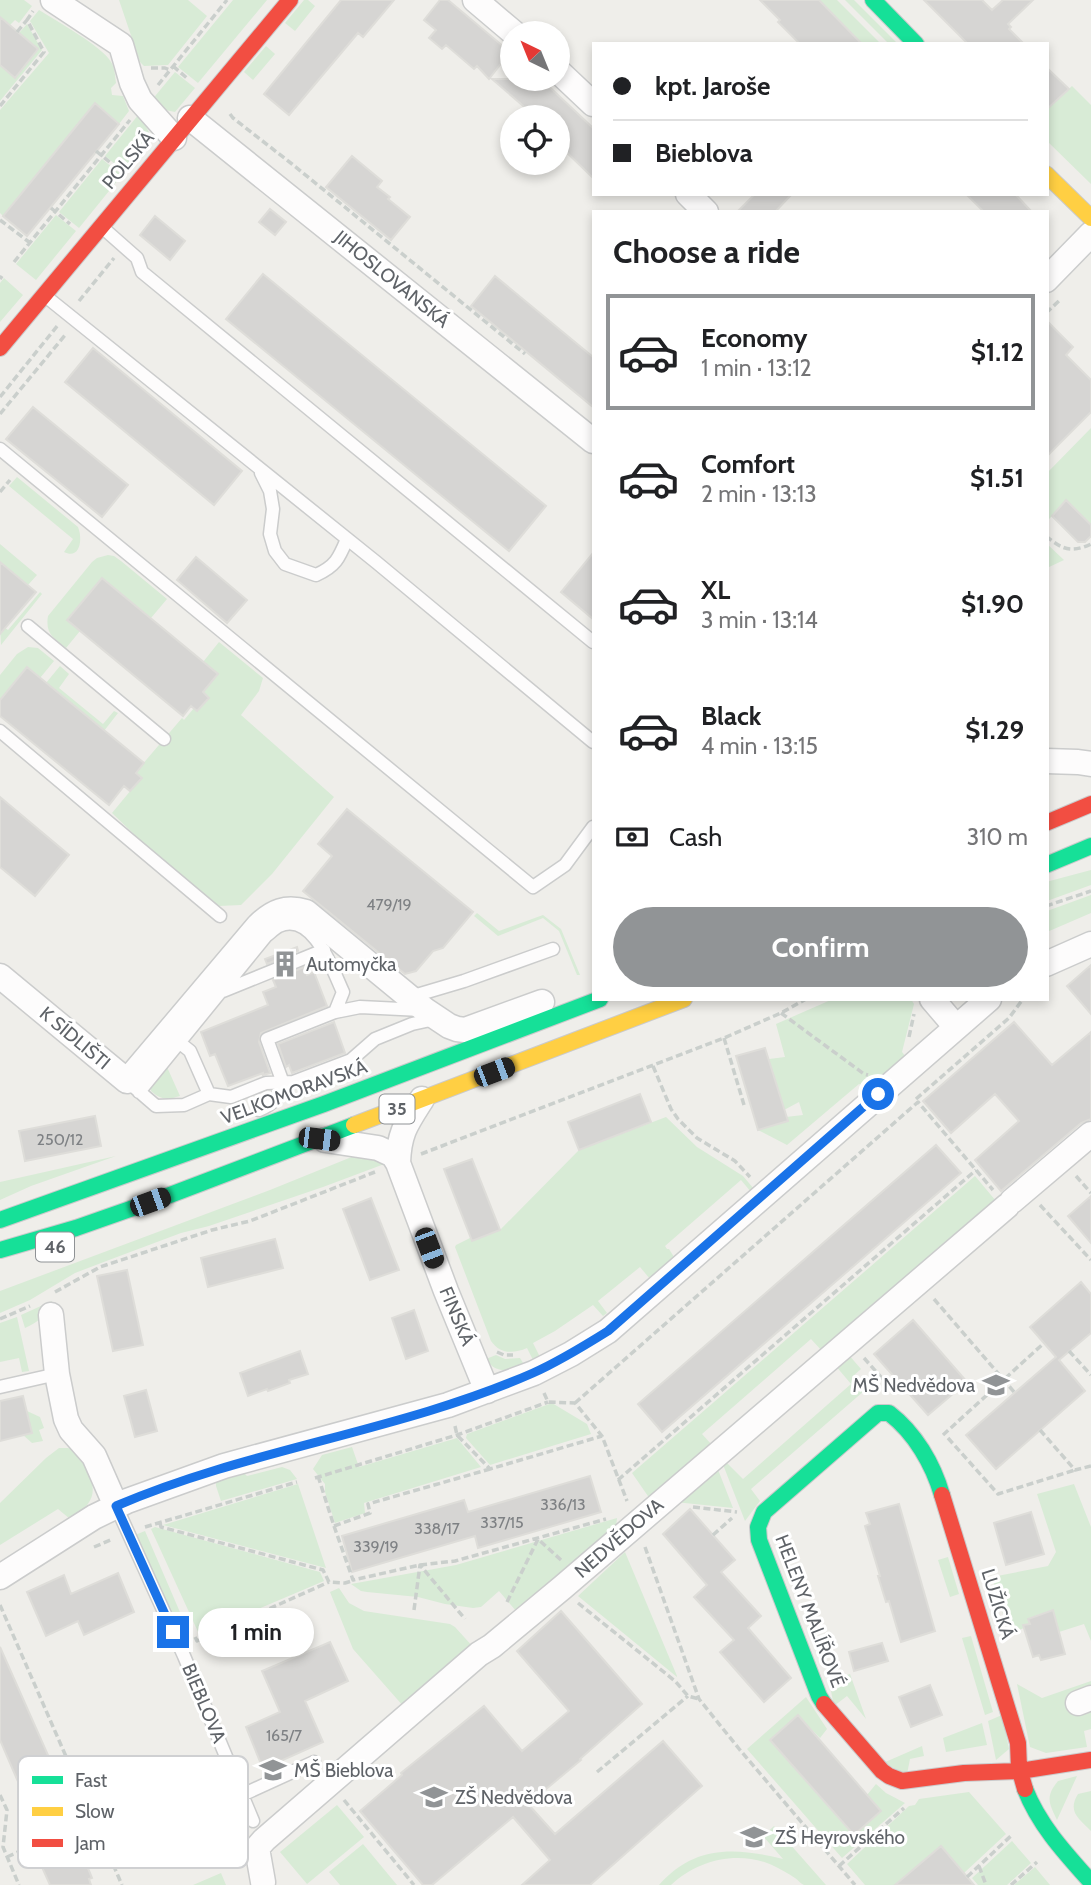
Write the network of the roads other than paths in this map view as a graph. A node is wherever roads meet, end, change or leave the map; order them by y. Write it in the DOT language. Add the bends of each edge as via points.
graph roads {
  1 [pos="290,0"];
  2 [pos="475,0"];
  3 [pos="873,0"];
  4 [pos="46,3"];
  5 [pos="500,21"];
  6 [pos="914,42"];
  7 [pos="570,82"];
  8 [pos="592,103"];
  9 [pos="190,118"];
  10 [pos="174,138"];
  11 [pos="1049,177"];
  12 [pos="690,196"];
  13 [pos="704,210"];
  14 [pos="1091,218"];
  15 [pos="101,226"];
  16 [pos="1091,234"];
  17 [pos="1049,277"];
  18 [pos="44,295"];
  19 [pos="0,348"];
  20 [pos="592,440"];
  21 [pos="0,449"];
  22 [pos="260,470"];
  23 [pos="347,539"];
  24 [pos="28,626"];
  25 [pos="592,641"];
  26 [pos="0,731"];
  27 [pos="164,739"];
  28 [pos="592,741"];
  29 [pos="1049,761"];
  30 [pos="1091,764"];
  31 [pos="1091,804"];
  32 [pos="1049,822"];
  33 [pos="592,828"];
  34 [pos="1091,846"];
  35 [pos="1049,864"];
  36 [pos="220,916"];
  37 [pos="1091,944"];
  38 [pos="554,949"];
  39 [pos="324,950"];
  40 [pos="1049,963"];
  41 [pos="0,976"];
  42 [pos="592,988"];
  43 [pos="222,991"];
  44 [pos="595,1001"];
  45 [pos="679,1001"];
  46 [pos="987,1001"];
  47 [pos="923,1005"];
  48 [pos="424,1009"];
  49 [pos="335,1012"];
  50 [pos="956,1027"];
  51 [pos="177,1035"];
  52 [pos="283,1083"];
  53 [pos="133,1087"];
  54 [pos="209,1094"];
  55 [pos="422,1099"];
  56 [pos="246,1115"];
  57 [pos="1091,1134"];
  58 [pos="319,1139"];
  59 [pos="397,1164"];
  60 [pos="68,1181"];
  61 [pos="109,1217"];
  62 [pos="5,1218"];
  63 [pos="0,1250"];
  64 [pos="43,1253"];
  65 [pos="44,1305"];
  66 [pos="57,1374"];
  67 [pos="0,1387"];
  68 [pos="487,1391"];
  69 [pos="825,1459"];
  70 [pos="116,1506"];
  71 [pos="0,1577"];
  72 [pos="226,1756"];
  73 [pos="1091,1760"];
  74 [pos="314,1762"];
  75 [pos="1020,1772"];
  76 [pos="248,1793"];
  77 [pos="248,1808"];
  78 [pos="253,1821"];
  79 [pos="263,1882"];
  80 [pos="1091,1882"];
  1 -- 9 [label="street, POLSKÁ"];
  2 -- 5 [label="street"];
  3 -- 6 [label="street"];
  4 -- 10 [label="street" via="121,45 140,100"];
  7 -- 8 [label="street"];
  9 -- 10 [label="street, POLSKÁ"];
  9 -- 20 [label="street, JIHOSLOVANSKÁ"];
  10 -- 15 [label="street, POLSKÁ"];
  11 -- 14 [label="street"];
  12 -- 13 [label="street"];
  15 -- 18 [label="street, POLSKÁ"];
  15 -- 25 [label="lane" via="137,258 142,272"];
  16 -- 17 [label="street"];
  18 -- 19 [label="street, POLSKÁ"];
  18 -- 22 [label="lane"];
  21 -- 33 [label="lane" via="533,887 565,865"];
  22 -- 23 [label="lane"];
  22 -- 23 [label="lane" via="273,509 270,534 285,564 316,575 339,558"];
  23 -- 28 [label="lane"];
  24 -- 27 [label="lane"];
  26 -- 36 [label="lane"];
  29 -- 30 [label="street"];
  31 -- 32 [label="street"];
  34 -- 35 [label="street"];
  37 -- 40 [label="street"];
  38 -- 48 [label="lane" via="464,981"];
  39 -- 43 [label="lane"];
  39 -- 43 [label="lane" via="304,928 279,926"];
  39 -- 49 [label="lane" via="343,992"];
  41 -- 53 [label="street, K SÍDLIŠTI"];
  42 -- 48 [label="street" via="576,989 466,1030"];
  43 -- 51 [label="lane"];
  44 -- 62 [label="street, VELKOMORAVSKÁ / 35"];
  45 -- 55 [label="street, 35"];
  46 -- 50 [label="street"];
  47 -- 50 [label="street"];
  48 -- 49 [label="lane" via="360,1007"];
  48 -- 51 [label="street, K SÍDLIŠTI" via="306,912 279,910 258,926"];
  48 -- 52 [label="lane" via="412,1024 375,1039 351,1060"];
  49 -- 52 [label="lane" via="267,1039"];
  50 -- 68 [label="street" via="608,1331 534,1373"];
  51 -- 53 [label="street, K SÍDLIŠTI"];
  51 -- 54 [label="lane" via="190,1051"];
  52 -- 54 [label="lane" via="266,1083 231,1097"];
  52 -- 56 [label="lane" via="271,1104"];
  53 -- 54 [label="lane" via="156,1106 184,1105"];
  55 -- 58 [label="street, 35"];
  55 -- 59 [label="street" via="404,1128"];
  57 -- 79 [label="street, NEDVĚDOVA" via="659,1503 625,1520 492,1646 264,1839 257,1848"];
  58 -- 59 [label="street" via="378,1147 393,1155"];
  58 -- 61 [label="street, 35"];
  59 -- 68 [label="street, FINSKÁ"];
  60 -- 62 [label="lane"];
  61 -- 63 [label="street, 35"];
  61 -- 64 [label="street, 46"];
  65 -- 66 [label="street, BIEBLOVA"];
  66 -- 67 [label="lane"];
  66 -- 70 [label="street, BIEBLOVA" via="69,1425 94,1456"];
  68 -- 70 [label="street" via="224,1466"];
  69 -- 75 [label="street, LUŽICKÁ" via="872,1417 885,1412 895,1417 925,1455 942,1493 1001,1686 1018,1743"];
  69 -- 75 [label="street, HELENY MALÍŘOVÉ" via="764,1512 758,1527 819,1696 882,1770 902,1781"];
  70 -- 71 [label="street"];
  70 -- 72 [label="lane, BIEBLOVA"];
  73 -- 75 [label="street, HELENY MALÍŘOVÉ"];
  74 -- 76 [label="lane"];
  75 -- 80 [label="street, LUŽICKÁ" via="1041,1825"];
  77 -- 78 [label="lane, BIEBLOVA"];
}
